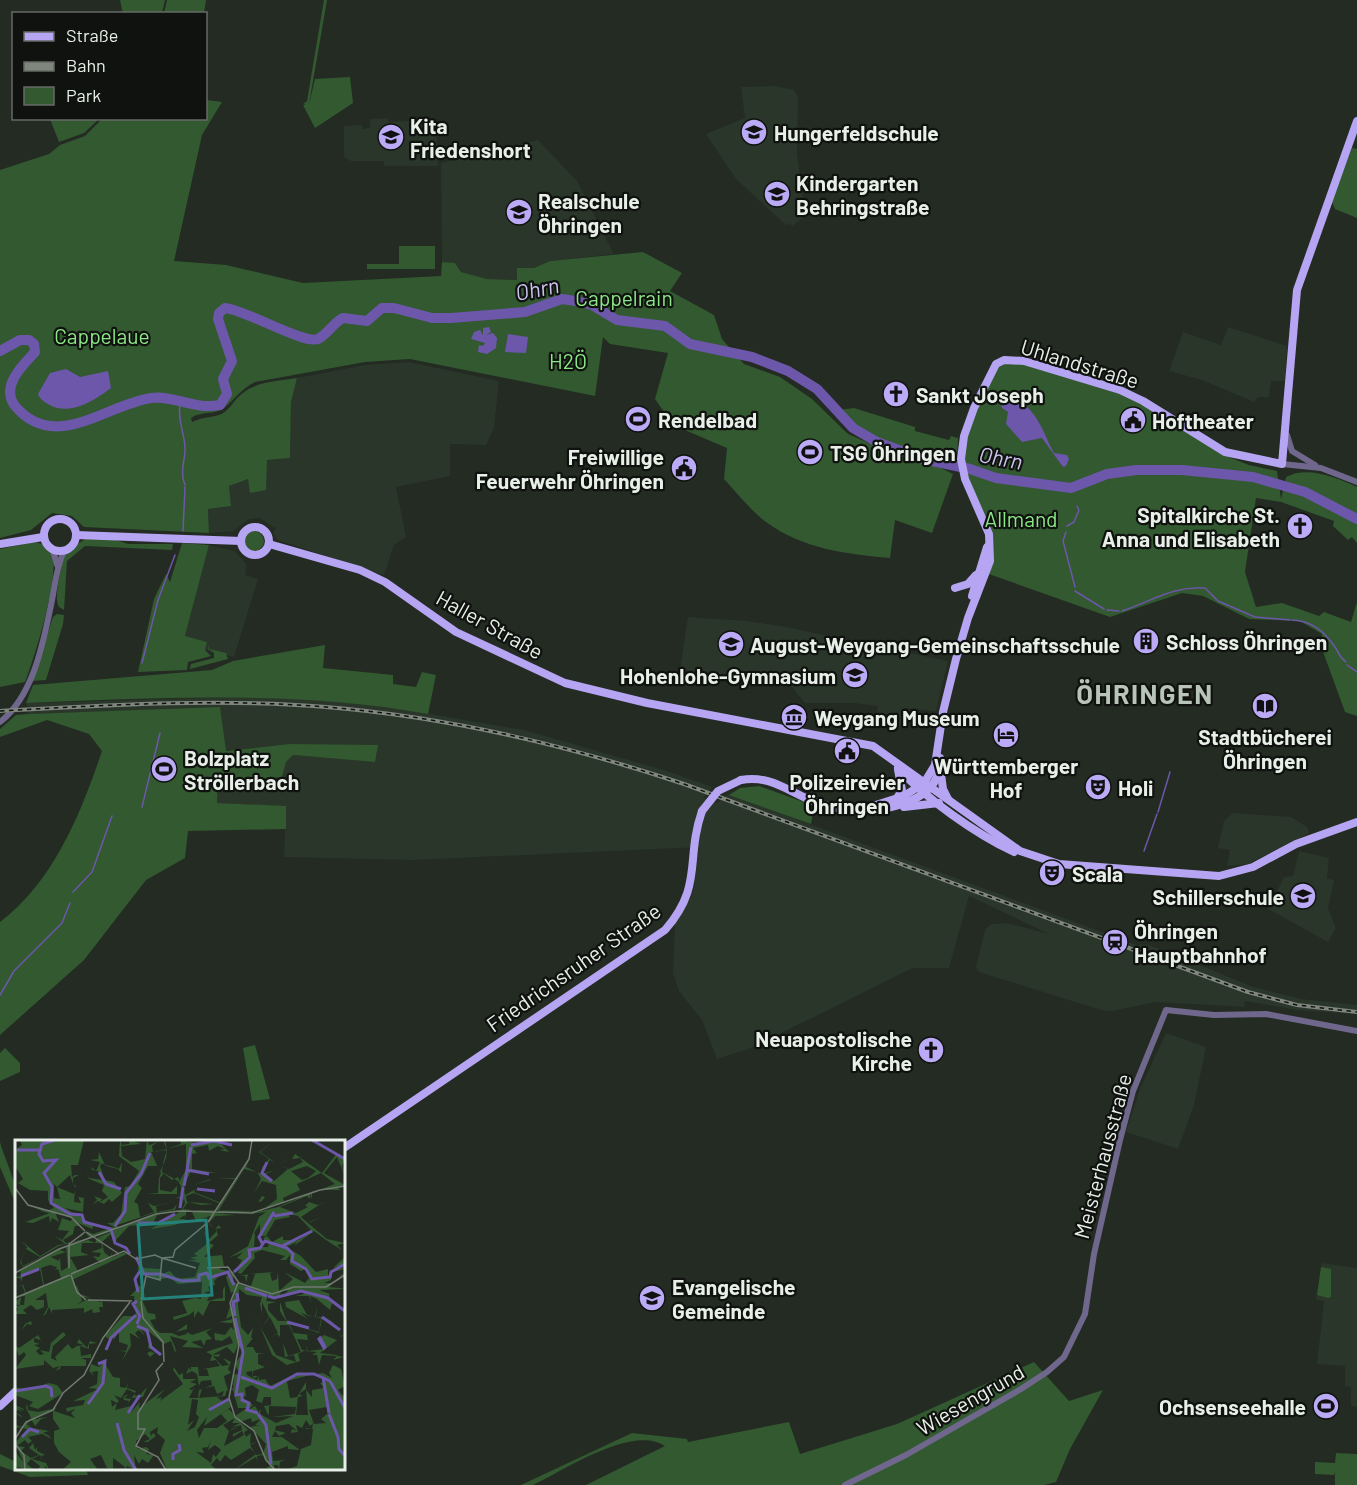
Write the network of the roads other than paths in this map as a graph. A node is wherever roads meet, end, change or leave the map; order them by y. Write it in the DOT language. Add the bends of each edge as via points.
graph roads {
  1 [pos="1357,121"];
  2 [pos="1286,433"];
  3 [pos="1282,464"];
  4 [pos="1321,468"];
  5 [pos="1357,482"];
  6 [pos="989,534"];
  7 [pos="76,535"];
  8 [pos="43,537"];
  9 [pos="241,541"];
  10 [pos="0,544"];
  11 [pos="269,544"];
  12 [pos="53,550"];
  13 [pos="64,551"];
  14 [pos="982,563"];
  15 [pos="57,566"];
  16 [pos="955,588"];
  17 [pos="968,618"];
  18 [pos="0,722"];
  19 [pos="938,750"];
  20 [pos="896,765"];
  21 [pos="940,767"];
  22 [pos="924,788"];
  23 [pos="896,799"];
  24 [pos="951,803"];
  25 [pos="939,804"];
  26 [pos="860,810"];
  27 [pos="875,810"];
  28 [pos="1357,822"];
  29 [pos="1031,856"];
  30 [pos="1357,1031"];
  31 [pos="345,1147"];
  32 [pos="1085,1314"];
  33 [pos="15,1392"];
  34 [pos="0,1406"];
  35 [pos="845,1485"];
  1 -- 2 [label="main road" via="1297,290"];
  2 -- 3 [label="main road"];
  2 -- 4 [label="street" via="1292,451"];
  3 -- 4 [label="street"];
  3 -- 6 [label="main road, Uhlandstraße" via="1225,452 1120,390 1024,361 1004,360 996,364 974,408 961,459"];
  4 -- 5 [label="street"];
  6 -- 14 [label="main road"];
  6 -- 17 [label="main road" via="990,561"];
  7 -- 8 [label="main road" via="72,525 59,519 49,523"];
  7 -- 9 [label="main road"];
  7 -- 13 [label="main road" via="73,545"];
  8 -- 10 [label="main road"];
  8 -- 12 [label="main road"];
  9 -- 11 [label="main road" via="246,552 254,555 265,551"];
  9 -- 11 [label="main road" via="244,532 257,527 267,533"];
  11 -- 20 [label="main road, Haller Straße" via="360,570 385,582 456,632 555,679 607,694 858,741 873,746"];
  12 -- 13 [label="main road"];
  12 -- 15 [label="street"];
  13 -- 15 [label="street"];
  14 -- 16 [label="main road" via="973,580"];
  14 -- 17 [label="main road"];
  15 -- 18 [label="street" via="51,609 31,676 18,705"];
  17 -- 19 [label="main road" via="949,685"];
  19 -- 21 [label="main road"];
  19 -- 22 [label="main road"];
  20 -- 22 [label="main road, Haller Straße"];
  20 -- 23 [label="main road" via="902,790"];
  21 -- 22 [label="main road"];
  21 -- 24 [label="main road" via="943,789"];
  22 -- 23 [label="main road, Friedrichsruher Straße"];
  22 -- 24 [label="main road"];
  22 -- 25 [label="main road"];
  22 -- 27 [label="main road, Friedrichsruher Straße" via="901,805"];
  23 -- 26 [label="main road, Friedrichsruher Straße"];
  24 -- 29 [label="main road"];
  25 -- 27 [label="main road"];
  25 -- 29 [label="main road" via="999,845"];
  26 -- 27 [label="main road, Friedrichsruher Straße"];
  26 -- 31 [label="main road, Friedrichsruher Straße, bridge" via="822,804 770,781 741,780 717,791 702,812 691,886 677,916 665,930"];
  28 -- 29 [label="main road" via="1296,844 1253,867 1220,876 1059,864"];
  30 -- 32 [label="street, Meisterhausstraße" via="1266,1014 1214,1015 1166,1010 1133,1091 1092,1263"];
  32 -- 35 [label="street, Wiesengrund" via="1064,1357 1047,1372 906,1455"];
  33 -- 34 [label="main road"];
}
